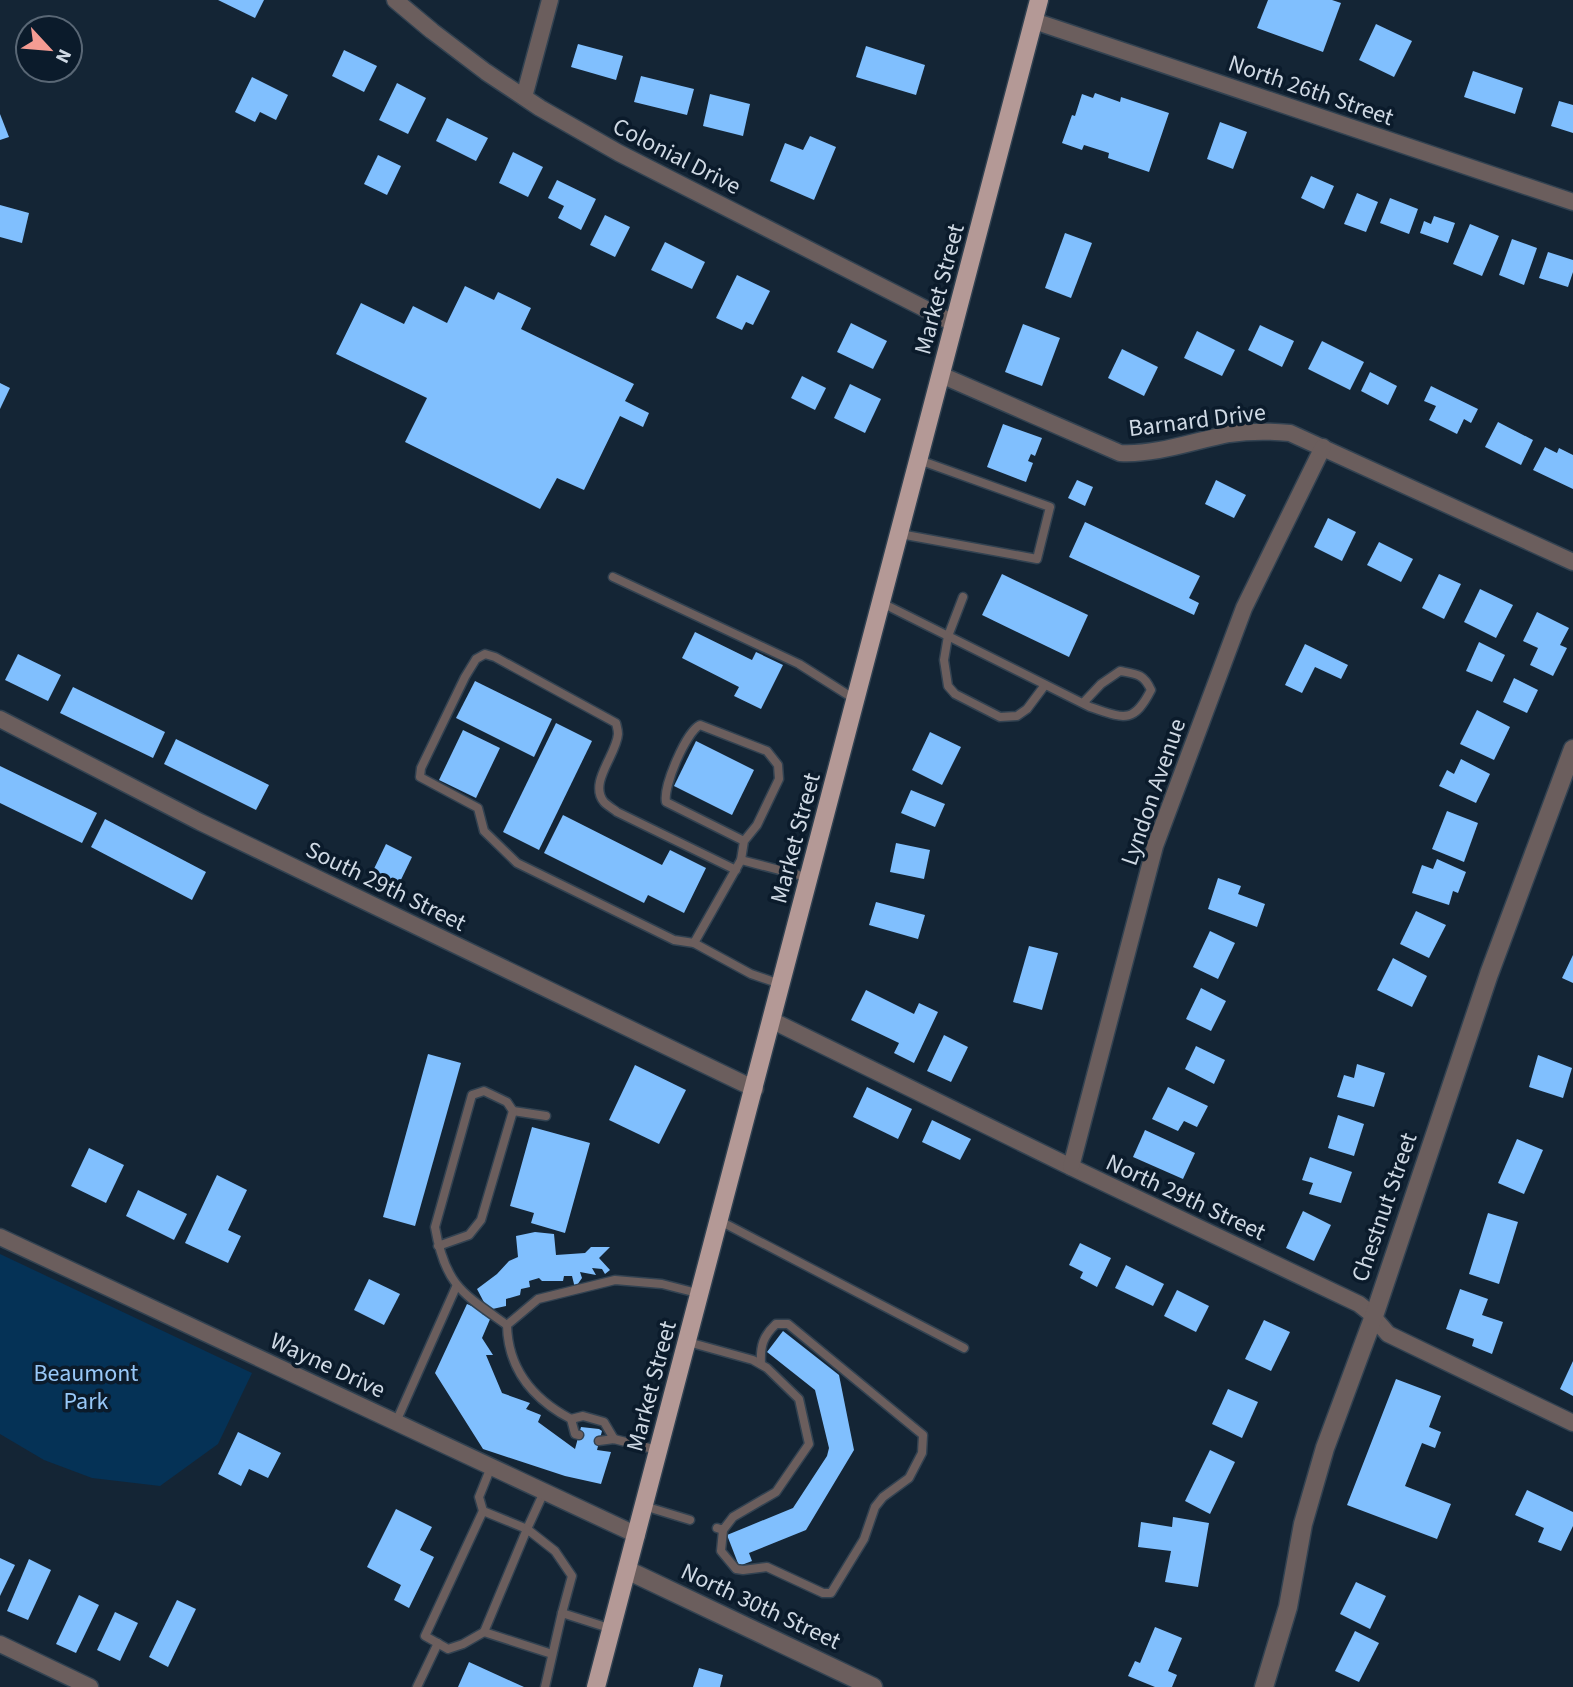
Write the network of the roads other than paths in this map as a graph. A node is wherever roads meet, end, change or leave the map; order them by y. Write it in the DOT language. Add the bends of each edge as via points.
graph roads {
  1 [pos="395,0"];
  2 [pos="550,0"];
  3 [pos="1040,0"];
  4 [pos="1034,21"];
  5 [pos="524,97"];
  6 [pos="1573,202"];
  7 [pos="955,324"];
  8 [pos="941,375"];
  9 [pos="1323,447"];
  10 [pos="919,460"];
  11 [pos="900,534"];
  12 [pos="1573,562"];
  13 [pos="613,577"];
  14 [pos="963,597"];
  15 [pos="882,603"];
  16 [pos="948,636"];
  17 [pos="1045,685"];
  18 [pos="856,700"];
  19 [pos="1083,704"];
  20 [pos="0,719"];
  21 [pos="1573,749"];
  22 [pos="744,841"];
  23 [pos="741,860"];
  24 [pos="736,870"];
  25 [pos="810,878"];
  26 [pos="694,943"];
  27 [pos="782,985"];
  28 [pos="773,1021"];
  29 [pos="755,1089"];
  30 [pos="513,1111"];
  31 [pos="546,1116"];
  32 [pos="1070,1167"];
  33 [pos="720,1221"];
  34 [pos="0,1237"];
  35 [pos="438,1246"];
  36 [pos="456,1287"];
  37 [pos="701,1294"];
  38 [pos="1374,1316"];
  39 [pos="507,1325"];
  40 [pos="688,1342"];
  41 [pos="964,1349"];
  42 [pos="761,1364"];
  43 [pos="571,1419"];
  44 [pos="396,1422"];
  45 [pos="1573,1423"];
  46 [pos="579,1435"];
  47 [pos="614,1439"];
  48 [pos="599,1441"];
  49 [pos="659,1451"];
  50 [pos="491,1467"];
  51 [pos="544,1492"];
  52 [pos="645,1506"];
  53 [pos="483,1511"];
  54 [pos="690,1520"];
  55 [pos="527,1529"];
  56 [pos="637,1535"];
  57 [pos="627,1570"];
  58 [pos="562,1612"];
  59 [pos="612,1629"];
  60 [pos="484,1632"];
  61 [pos="438,1643"];
  62 [pos="0,1644"];
  63 [pos="552,1654"];
  64 [pos="90,1687"];
  65 [pos="417,1687"];
  66 [pos="545,1687"];
  67 [pos="596,1687"];
  68 [pos="873,1687"];
  69 [pos="1264,1687"];
  1 -- 5 [label="street, Colonial Drive"];
  2 -- 5 [label="street"];
  3 -- 4 [label="main road, Market Street"];
  4 -- 6 [label="street, North 26th Street"];
  4 -- 7 [label="main road, Market Street"];
  5 -- 7 [label="street, Colonial Drive" via="619,153"];
  7 -- 8 [label="main road, Market Street"];
  8 -- 9 [label="street, Barnard Drive" via="1120,453 1260,431 1290,433"];
  8 -- 10 [label="main road, Market Street"];
  9 -- 12 [label="street, Barnard Drive"];
  9 -- 32 [label="street, Lyndon Avenue" via="1244,608 1155,846"];
  10 -- 11 [label="main road, Market Street"];
  10 -- 11 [label="lane" via="1050,507 1037,559"];
  11 -- 15 [label="main road, Market Street"];
  13 -- 18 [label="lane" via="799,664"];
  14 -- 16 [label="lane"];
  15 -- 16 [label="lane"];
  15 -- 18 [label="main road, Market Street"];
  16 -- 17 [label="lane"];
  16 -- 17 [label="lane" via="943,660 948,686 1000,718 1027,709"];
  17 -- 19 [label="lane"];
  18 -- 25 [label="main road, Market Street"];
  19 -- 19 [label="lane" via="1121,718 1132,716 1151,690 1147,680 1120,671"];
  20 -- 29 [label="street, South 29th Street" via="200,822"];
  21 -- 38 [label="street, Chestnut Street" via="1489,974"];
  22 -- 22 [label="lane" via="779,779 778,765 767,751 700,724 666,786 666,802"];
  22 -- 23 [label="lane"];
  23 -- 24 [label="lane"];
  23 -- 25 [label="lane"];
  24 -- 26 [label="lane"];
  24 -- 26 [label="lane" via="617,812 602,800 599,789 615,748 617,723 495,657 485,654 476,659 420,777 478,808 484,831 517,863 674,940"];
  25 -- 27 [label="main road, Market Street"];
  26 -- 27 [label="lane"];
  27 -- 28 [label="main road, Market Street"];
  28 -- 29 [label="main road, Market Street"];
  28 -- 32 [label="street, North 29th Street"];
  29 -- 33 [label="main road, Market Street"];
  30 -- 31 [label="lane"];
  30 -- 35 [label="lane" via="481,1220 469,1235"];
  30 -- 35 [label="lane" via="507,1102 484,1091 472,1095 435,1227"];
  32 -- 38 [label="street, North 29th Street" via="1359,1304"];
  33 -- 37 [label="main road, Market Street"];
  33 -- 41 [label="lane"];
  34 -- 44 [label="street, Wayne Drive"];
  35 -- 36 [label="lane"];
  36 -- 39 [label="lane"];
  36 -- 44 [label="lane"];
  37 -- 39 [label="lane" via="662,1284 615,1280 538,1299"];
  37 -- 40 [label="main road, Market Street"];
  38 -- 45 [label="street, North 29th Street" via="1388,1334"];
  38 -- 69 [label="street, Chestnut Street" via="1313,1487 1288,1607"];
  39 -- 43 [label="lane" via="508,1346 520,1378"];
  40 -- 42 [label="lane"];
  40 -- 49 [label="main road, Market Street"];
  42 -- 42 [label="lane" via="799,1399 809,1444 776,1492 720,1529 721,1551 736,1569 767,1567 831,1593 864,1539 875,1507 909,1478 922,1453 923,1435 788,1324 776,1324 766,1334"];
  43 -- 46 [label="lane"];
  43 -- 47 [label="lane" via="583,1416 604,1422"];
  44 -- 50 [label="street, Wayne Drive"];
  47 -- 48 [label="lane"];
  47 -- 49 [label="lane"];
  49 -- 52 [label="main road, Market Street"];
  50 -- 51 [label="street, Wayne Drive"];
  50 -- 53 [label="lane" via="479,1497"];
  51 -- 55 [label="lane"];
  51 -- 56 [label="street, Wayne Drive"];
  52 -- 54 [label="lane"];
  52 -- 56 [label="main road, Market Street"];
  53 -- 55 [label="lane"];
  53 -- 61 [label="lane" via="425,1636"];
  55 -- 58 [label="lane" via="555,1551 572,1576"];
  55 -- 60 [label="lane"];
  56 -- 57 [label="main road, Market Street"];
  57 -- 59 [label="main road, Market Street"];
  57 -- 68 [label="street, North 30th Street"];
  58 -- 59 [label="lane"];
  58 -- 63 [label="lane"];
  59 -- 67 [label="main road, Market Street"];
  60 -- 61 [label="lane" via="448,1648"];
  60 -- 63 [label="lane"];
  61 -- 65 [label="lane"];
  62 -- 64 [label="street"];
  63 -- 66 [label="lane"];
}
